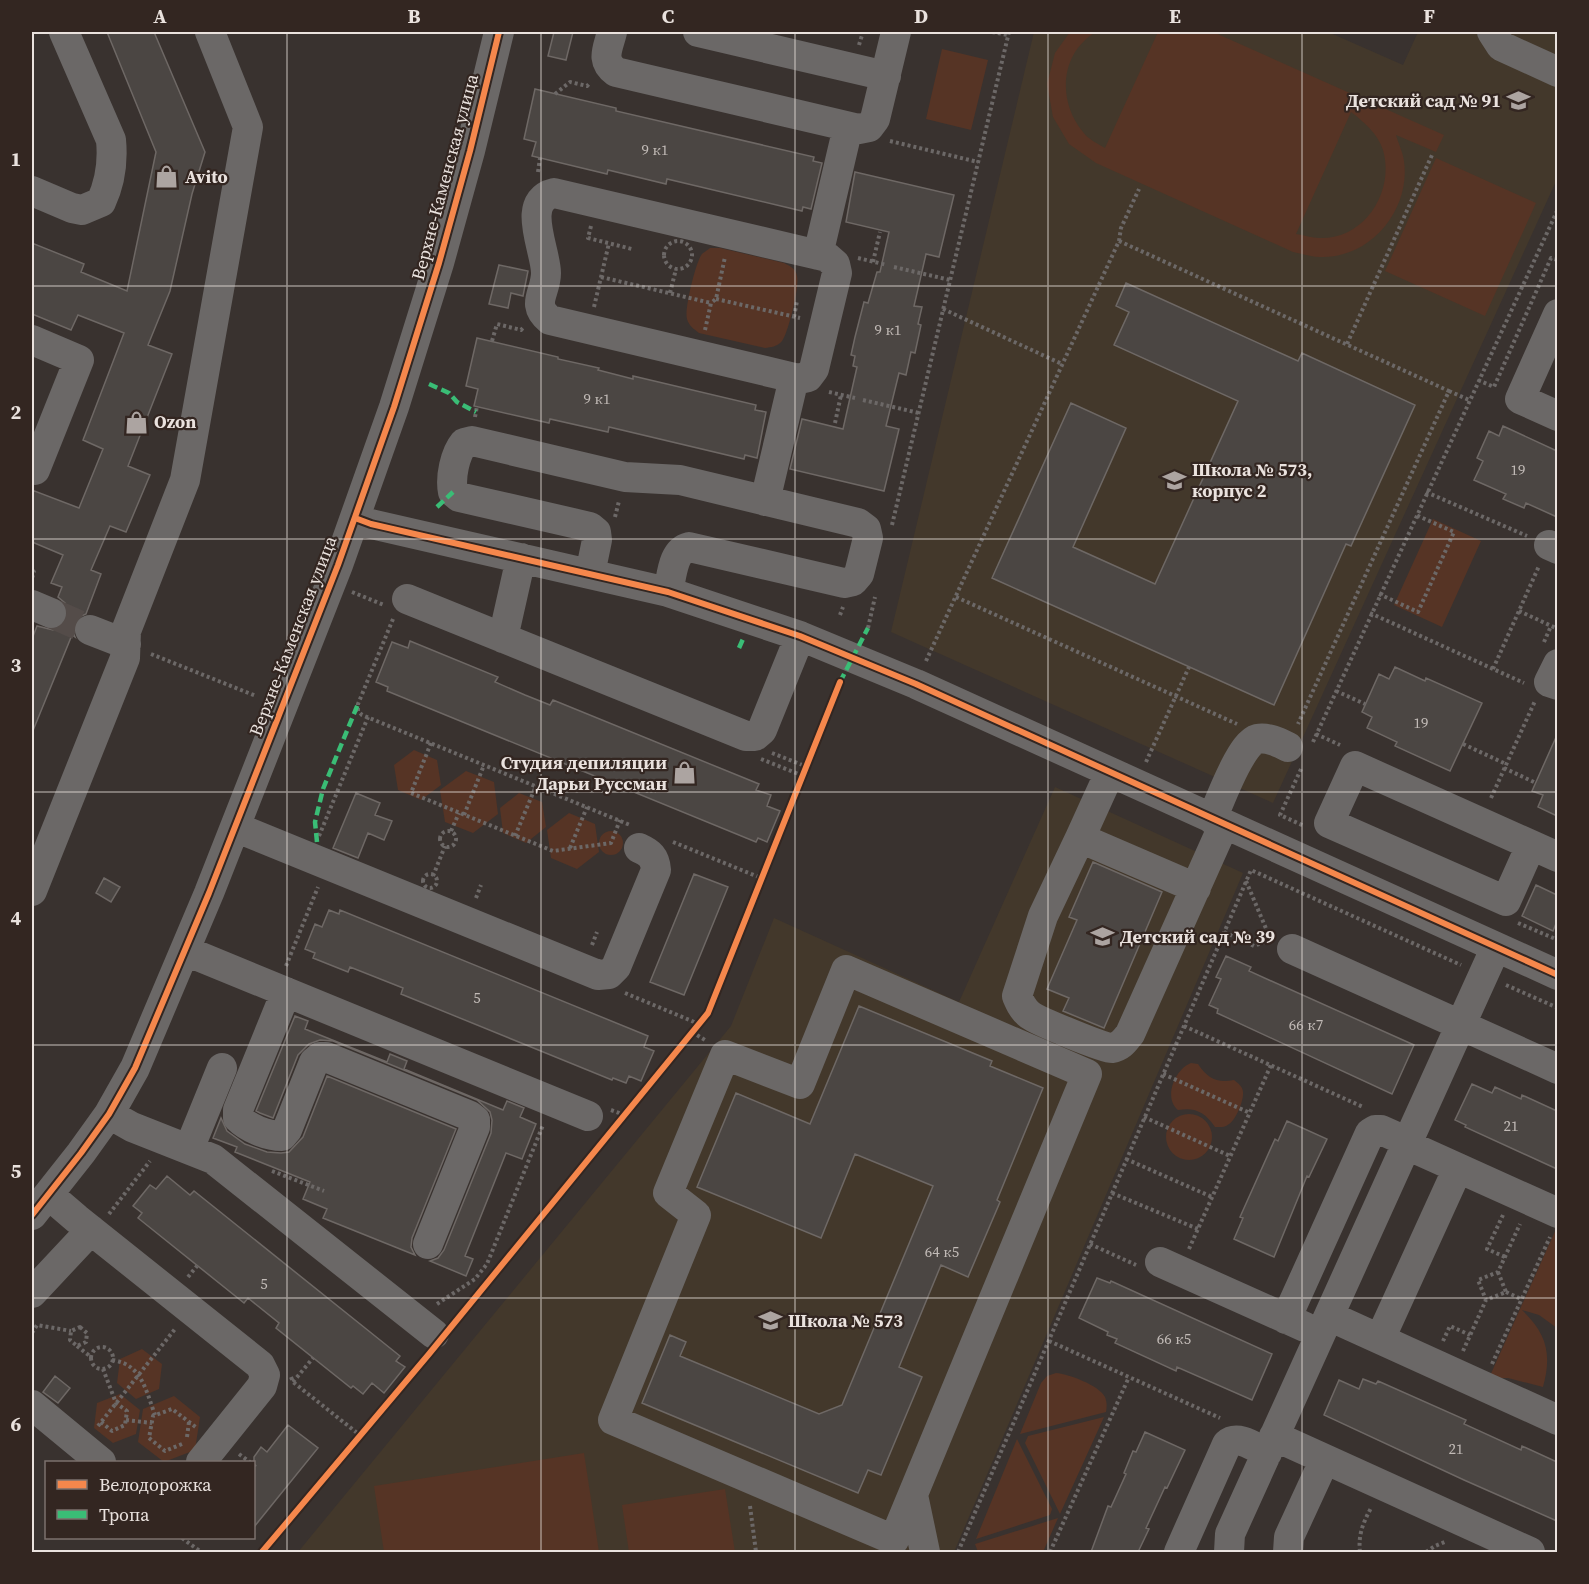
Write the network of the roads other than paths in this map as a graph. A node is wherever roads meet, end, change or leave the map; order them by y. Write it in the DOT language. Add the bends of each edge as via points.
graph roads {
  1 [pos="64,32"];
  2 [pos="210,32"];
  3 [pos="499,32"];
  4 [pos="612,32"];
  5 [pos="698,32"];
  6 [pos="896,32"];
  7 [pos="1492,32"];
  8 [pos="1557,72"];
  9 [pos="886,76"];
  10 [pos="858,127"];
  11 [pos="32,191"];
  12 [pos="818,255"];
  13 [pos="1557,314"];
  14 [pos="32,340"];
  15 [pos="794,378"];
  16 [pos="1557,416"];
  17 [pos="32,469"];
  18 [pos="765,501"];
  19 [pos="355,518"];
  20 [pos="521,558"];
  21 [pos="590,574"];
  22 [pos="668,592"];
  23 [pos="401,604"];
  24 [pos="90,630"];
  25 [pos="800,636"];
  26 [pos="503,638"];
  27 [pos="126,644"];
  28 [pos="1301,752"];
  29 [pos="1123,778"];
  30 [pos="1218,822"];
  31 [pos="235,827"];
  32 [pos="638,838"];
  33 [pos="1080,838"];
  34 [pos="1544,851"];
  35 [pos="1196,888"];
  36 [pos="32,891"];
  37 [pos="1506,901"];
  38 [pos="1491,945"];
  39 [pos="1292,950"];
  40 [pos="186,951"];
  41 [pos="1557,972"];
  42 [pos="282,991"];
  43 [pos="1461,1026"];
  44 [pos="222,1068"];
  45 [pos="1557,1070"];
  46 [pos="109,1114"];
  47 [pos="588,1116"];
  48 [pos="1407,1143"];
  49 [pos="189,1149"];
  50 [pos="1458,1168"];
  51 [pos="40,1205"];
  52 [pos="1555,1222"];
  53 [pos="91,1230"];
  54 [pos="428,1244"];
  55 [pos="1169,1266"];
  56 [pos="32,1293"];
  57 [pos="1286,1319"];
  58 [pos="1325,1325"];
  59 [pos="424,1326"];
  60 [pos="1380,1339"];
  61 [pos="32,1405"];
  62 [pos="1557,1420"];
  63 [pos="1271,1444"];
  64 [pos="1325,1459"];
  65 [pos="100,1461"];
  66 [pos="202,1461"];
  67 [pos="913,1495"];
  68 [pos="925,1552"];
  69 [pos="1179,1552"];
  70 [pos="1229,1552"];
  71 [pos="1288,1552"];
  72 [pos="1530,1552"];
  1 -- 11 [label="street" via="111,140 113,155 106,191 101,202 82,210"];
  2 -- 27 [label="street" via="248,127 184,480 126,631"];
  3 -- 19 [label="street, Верхне-Каменская улица" via="439,263"];
  4 -- 10 [label="street" via="606,56 608,66 616,72"];
  5 -- 9 [label="street"];
  6 -- 9 [label="street"];
  7 -- 8 [label="street" via="1501,46"];
  9 -- 10 [label="street" via="876,119"];
  10 -- 12 [label="street"];
  12 -- 15 [label="street" via="835,264 837,273 814,369 808,377"];
  12 -- 15 [label="street" via="554,193 545,195 536,219 546,274 539,302 542,313 550,320"];
  13 -- 16 [label="street" via="1520,399"];
  14 -- 17 [label="street" via="80,360 35,470"];
  15 -- 18 [label="street"];
  18 -- 21 [label="street" via="680,480 625,477 464,442 451,484 453,492 459,497 590,527 597,540"];
  18 -- 22 [label="street" via="858,523 866,529 859,574 844,583 689,547 677,555"];
  19 -- 20 [label="street"];
  19 -- 31 [label="street, Верхне-Каменская улица"];
  20 -- 21 [label="street"];
  20 -- 26 [label="street"];
  21 -- 22 [label="street"];
  22 -- 25 [label="street"];
  23 -- 26 [label="street"];
  24 -- 27 [label="street"];
  25 -- 26 [label="street" via="762,730 755,736 746,736"];
  25 -- 29 [label="street"];
  27 -- 36 [label="street" via="125,658"];
  28 -- 30 [label="street" via="1270,739 1255,739 1243,749"];
  29 -- 30 [label="street"];
  29 -- 33 [label="street"];
  30 -- 35 [label="street"];
  30 -- 38 [label="street"];
  31 -- 32 [label="street" via="598,975 609,974 616,967 656,870 655,860"];
  31 -- 40 [label="street, Верхне-Каменская улица"];
  33 -- 35 [label="street"];
  33 -- 35 [label="street" via="1043,916 1017,996 1031,1016 1100,1046 1114,1048 1130,1034"];
  34 -- 37 [label="street"];
  34 -- 37 [label="street" via="1355,766 1329,823"];
  37 -- 38 [label="street"];
  38 -- 41 [label="street"];
  38 -- 43 [label="street" via="1484,975"];
  39 -- 43 [label="street"];
  40 -- 42 [label="street"];
  40 -- 46 [label="street, Верхне-Каменская улица" via="135,1068"];
  42 -- 47 [label="street"];
  42 -- 54 [label="street" via="238,1110 238,1118 244,1124 282,1136 314,1062 326,1057 475,1120"];
  43 -- 45 [label="street"];
  43 -- 48 [label="street"];
  44 -- 49 [label="street"];
  46 -- 49 [label="street"];
  46 -- 51 [label="street, Верхне-Каменская улица"];
  48 -- 50 [label="street"];
  48 -- 57 [label="street" via="1381,1130 1370,1133"];
  48 -- 58 [label="street"];
  49 -- 59 [label="street" via="213,1159"];
  50 -- 52 [label="street" via="1522,1197"];
  50 -- 60 [label="street"];
  51 -- 53 [label="street"];
  53 -- 56 [label="street"];
  53 -- 66 [label="street" via="260,1365 265,1375 262,1386"];
  55 -- 57 [label="street"];
  57 -- 58 [label="street"];
  58 -- 60 [label="street"];
  58 -- 63 [label="street"];
  60 -- 62 [label="street"];
  61 -- 65 [label="street"];
  63 -- 64 [label="street"];
  63 -- 69 [label="street" via="1238,1440 1227,1444"];
  63 -- 70 [label="street" via="1230,1534"];
  64 -- 71 [label="street" via="1289,1537"];
  64 -- 72 [label="street"];
  67 -- 67 [label="street" via="1087,1074 846,970 800,1084 725,1055 669,1193 696,1215 613,1420 894,1540"];
  67 -- 68 [label="street"];
}
